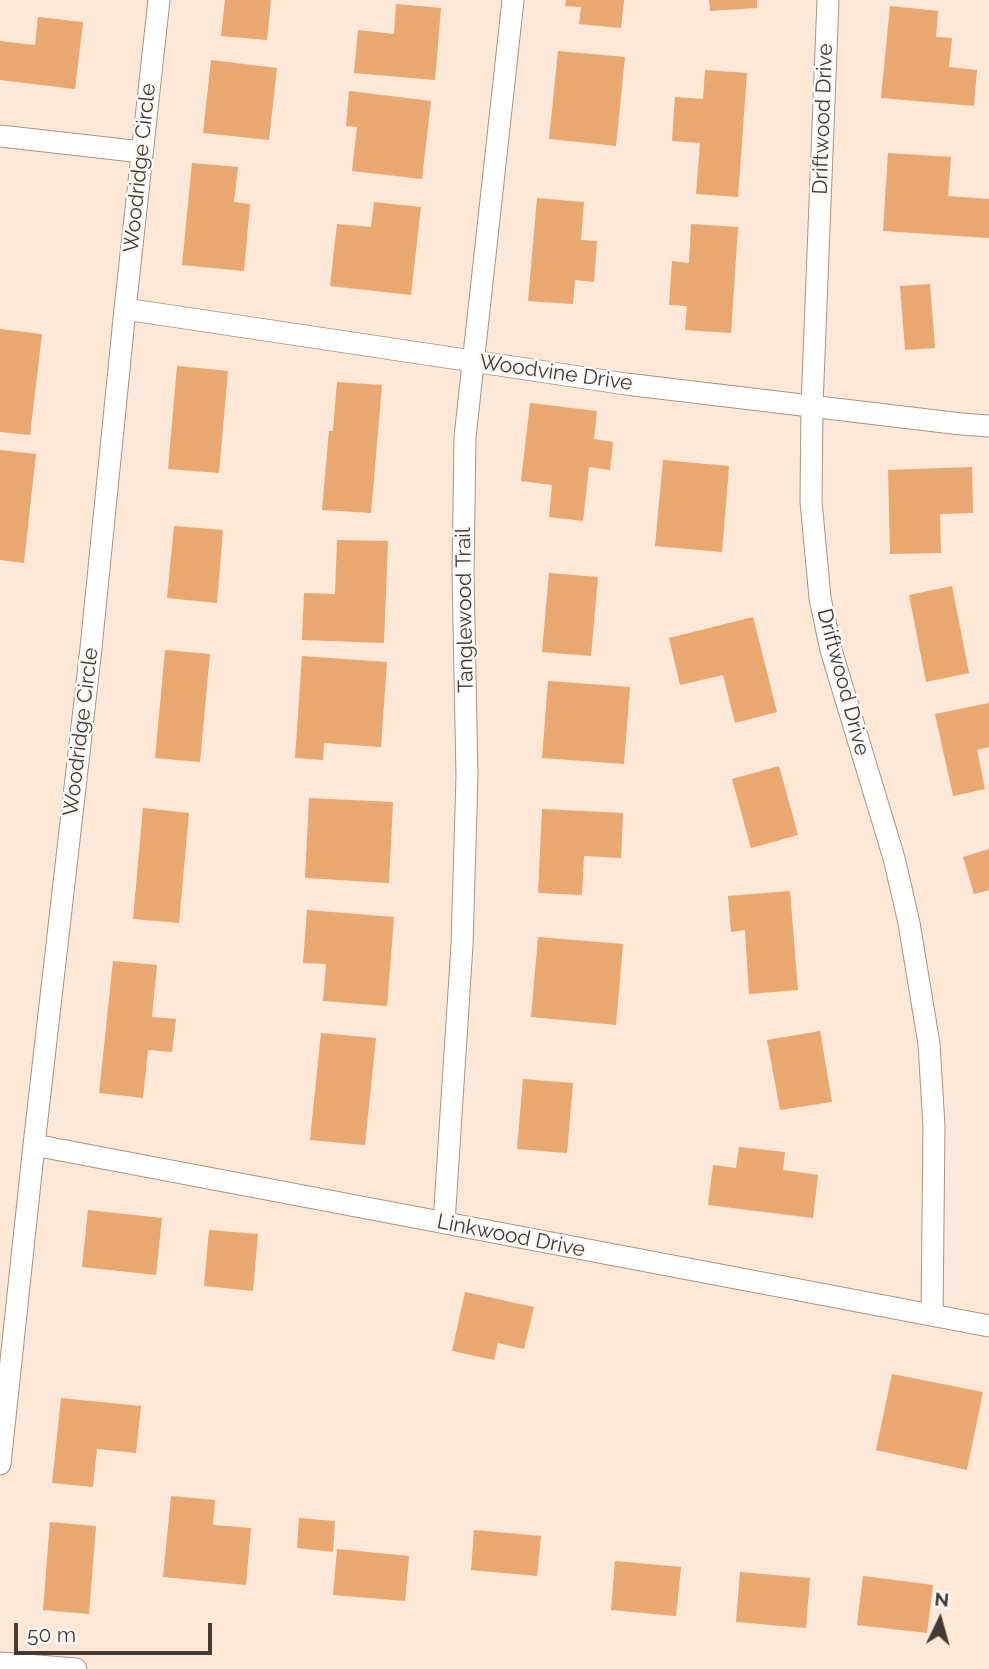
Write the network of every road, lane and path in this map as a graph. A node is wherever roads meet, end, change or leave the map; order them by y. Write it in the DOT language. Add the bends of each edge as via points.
graph roads {
  1 [pos="159,0"];
  2 [pos="513,0"];
  3 [pos="828,0"];
  4 [pos="0,136"];
  5 [pos="142,152"];
  6 [pos="125,309"];
  7 [pos="473,361"];
  8 [pos="813,406"];
  9 [pos="989,426"];
  10 [pos="34,1144"];
  11 [pos="444,1223"];
  12 [pos="932,1315"];
  13 [pos="989,1326"];
  14 [pos="0,1464"];
  15 [pos="0,1663"];
  16 [pos="76,1669"];
  1 -- 5 [label="street, Woodridge Circle"];
  2 -- 7 [label="street, Tanglewood Trail"];
  3 -- 8 [label="street, Driftwood Drive"];
  4 -- 5 [label="street"];
  5 -- 6 [label="street, Woodridge Circle"];
  6 -- 7 [label="street, Woodvine Drive"];
  6 -- 10 [label="street, Woodridge Circle"];
  7 -- 8 [label="street, Woodvine Drive"];
  7 -- 11 [label="street, Tanglewood Trail" via="465,437 463,919"];
  8 -- 9 [label="street, Woodvine Drive"];
  8 -- 12 [label="street, Driftwood Drive" via="810,501 820,598 831,650 894,858 929,1044 934,1126"];
  10 -- 11 [label="street, Linkwood Drive"];
  10 -- 14 [label="street, Woodridge Circle"];
  11 -- 12 [label="street, Linkwood Drive"];
  12 -- 13 [label="street, Linkwood Drive"];
  15 -- 16 [label="street"];
}
